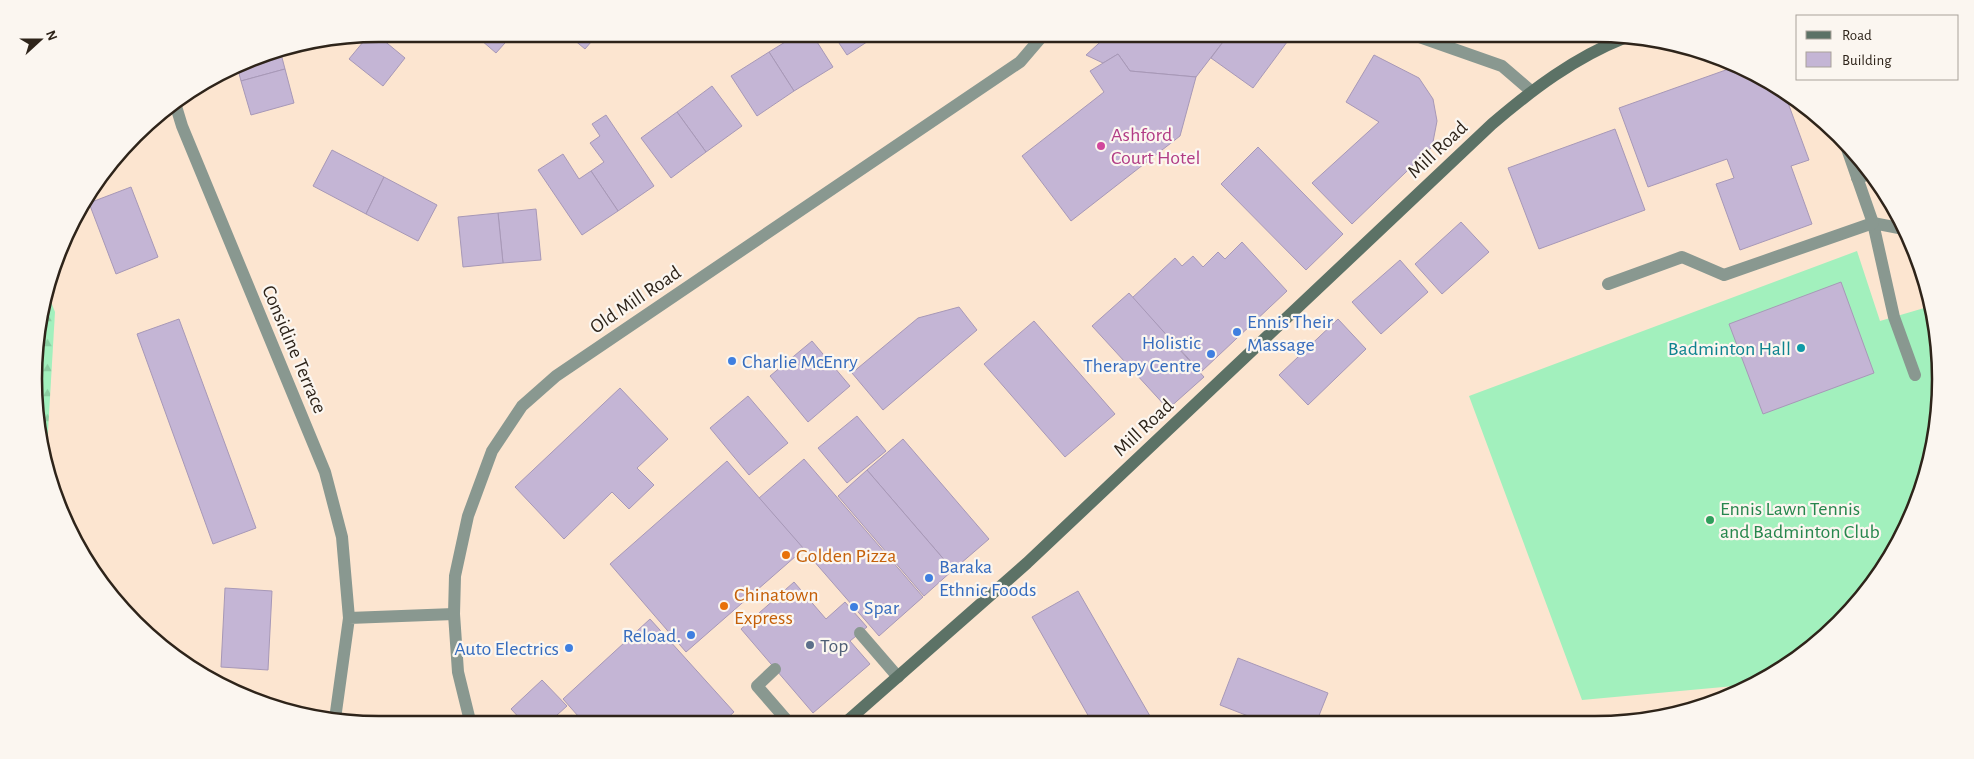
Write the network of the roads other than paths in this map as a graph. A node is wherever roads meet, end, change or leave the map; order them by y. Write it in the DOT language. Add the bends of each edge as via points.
graph roads {
  1 [pos="1037,42"];
  2 [pos="1434,42"];
  3 [pos="1612,43"];
  4 [pos="1531,91"];
  5 [pos="177,110"];
  6 [pos="1851,161"];
  7 [pos="1863,176"];
  8 [pos="1857,178"];
  9 [pos="1873,223"];
  10 [pos="1895,227"];
  11 [pos="1608,284"];
  12 [pos="1914,375"];
  13 [pos="454,614"];
  14 [pos="349,618"];
  15 [pos="860,633"];
  16 [pos="775,669"];
  17 [pos="898,677"];
  18 [pos="336,714"];
  19 [pos="469,716"];
  20 [pos="783,716"];
  21 [pos="854,716"];
  1 -- 13 [label="street, Old Mill Road" via="1020,62 556,376 522,406 492,451 468,516 455,576"];
  2 -- 4 [label="street" via="1502,66"];
  3 -- 4 [label="main road, Mill Road" via="1596,49"];
  4 -- 17 [label="main road, Mill Road" via="1492,124 1027,563"];
  5 -- 14 [label="street, Considine Terrace" via="326,472 342,537"];
  6 -- 8 [label="street"];
  7 -- 8 [label="street"];
  8 -- 9 [label="street"];
  9 -- 10 [label="street"];
  9 -- 11 [label="street" via="1724,275 1682,257"];
  9 -- 12 [label="street" via="1894,317"];
  13 -- 14 [label="street"];
  13 -- 19 [label="street, Old Mill Road" via="458,672"];
  14 -- 18 [label="street, Considine Terrace"];
  15 -- 17 [label="street"];
  16 -- 20 [label="street" via="757,686"];
  17 -- 21 [label="main road, Mill Road"];
}
